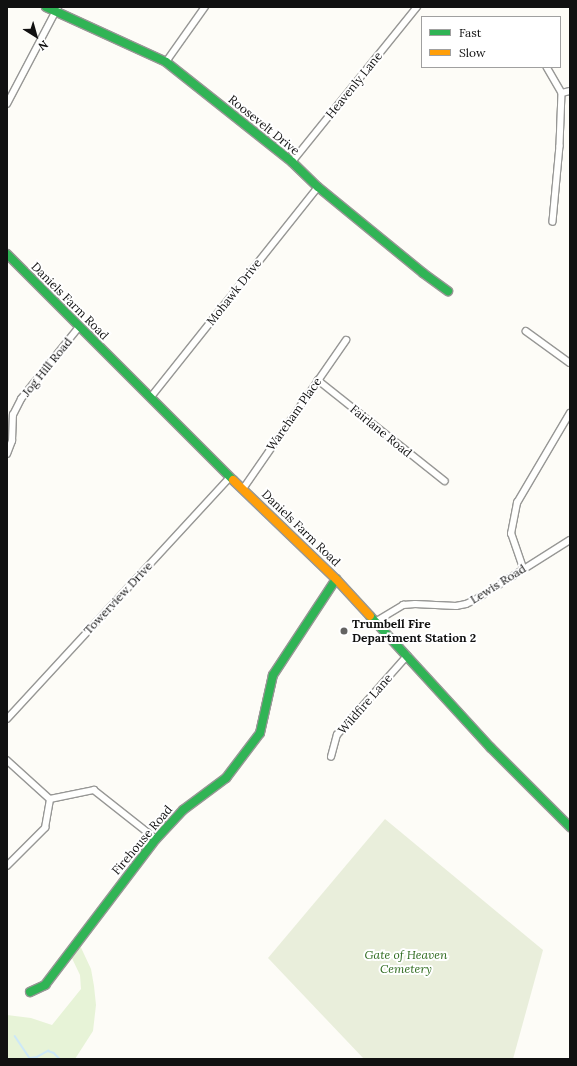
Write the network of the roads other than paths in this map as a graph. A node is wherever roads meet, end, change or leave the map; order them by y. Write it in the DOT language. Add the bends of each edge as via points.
graph roads {
  1 [pos="46,7"];
  2 [pos="205,7"];
  3 [pos="417,7"];
  4 [pos="57,9"];
  5 [pos="166,62"];
  6 [pos="548,68"];
  7 [pos="570,91"];
  8 [pos="562,93"];
  9 [pos="7,104"];
  10 [pos="292,162"];
  11 [pos="318,187"];
  12 [pos="553,222"];
  13 [pos="7,254"];
  14 [pos="448,292"];
  15 [pos="79,327"];
  16 [pos="526,331"];
  17 [pos="346,340"];
  18 [pos="570,363"];
  19 [pos="318,380"];
  20 [pos="151,397"];
  21 [pos="570,413"];
  22 [pos="7,454"];
  23 [pos="230,477"];
  24 [pos="445,481"];
  25 [pos="243,489"];
  26 [pos="570,540"];
  27 [pos="523,568"];
  28 [pos="336,579"];
  29 [pos="375,622"];
  30 [pos="407,656"];
  31 [pos="7,719"];
  32 [pos="331,757"];
  33 [pos="7,760"];
  34 [pos="50,799"];
  35 [pos="570,827"];
  36 [pos="156,839"];
  37 [pos="7,866"];
  38 [pos="30,992"];
  1 -- 4 [label="street, Roosevelt Drive"];
  2 -- 5 [label="street"];
  3 -- 10 [label="street, Heavenly Lane"];
  4 -- 5 [label="street, Roosevelt Drive"];
  4 -- 9 [label="street"];
  5 -- 10 [label="street, Roosevelt Drive"];
  6 -- 8 [label="street"];
  7 -- 8 [label="street"];
  8 -- 12 [label="street"];
  10 -- 11 [label="street, Roosevelt Drive"];
  11 -- 14 [label="street, Roosevelt Drive"];
  11 -- 20 [label="street, Mohawk Drive"];
  13 -- 15 [label="street, Daniels Farm Road"];
  15 -- 20 [label="street, Daniels Farm Road"];
  15 -- 22 [label="street, Jog Hill Road" via="21,399 13,414 12,441"];
  16 -- 18 [label="street"];
  17 -- 19 [label="street, Wareham Place"];
  19 -- 24 [label="street, Fairlane Road"];
  19 -- 25 [label="street, Wareham Place"];
  20 -- 23 [label="street, Daniels Farm Road"];
  21 -- 27 [label="street" via="516,503 511,534"];
  23 -- 25 [label="street, Daniels Farm Road"];
  23 -- 31 [label="street, Towerview Drive"];
  25 -- 28 [label="street, Daniels Farm Road"];
  26 -- 27 [label="street, Lewis Road"];
  27 -- 29 [label="street, Lewis Road" via="466,604 403,605"];
  28 -- 29 [label="street, Daniels Farm Road"];
  28 -- 36 [label="street, Firehouse Road" via="272,674 260,733 226,778 183,810"];
  29 -- 30 [label="street, Daniels Farm Road"];
  30 -- 32 [label="street, Wildfire Lane" via="337,735"];
  30 -- 35 [label="street, Daniels Farm Road" via="491,748"];
  33 -- 34 [label="street"];
  34 -- 36 [label="street" via="94,790"];
  34 -- 37 [label="street" via="45,828"];
  36 -- 38 [label="street, Firehouse Road" via="45,985"];
}
